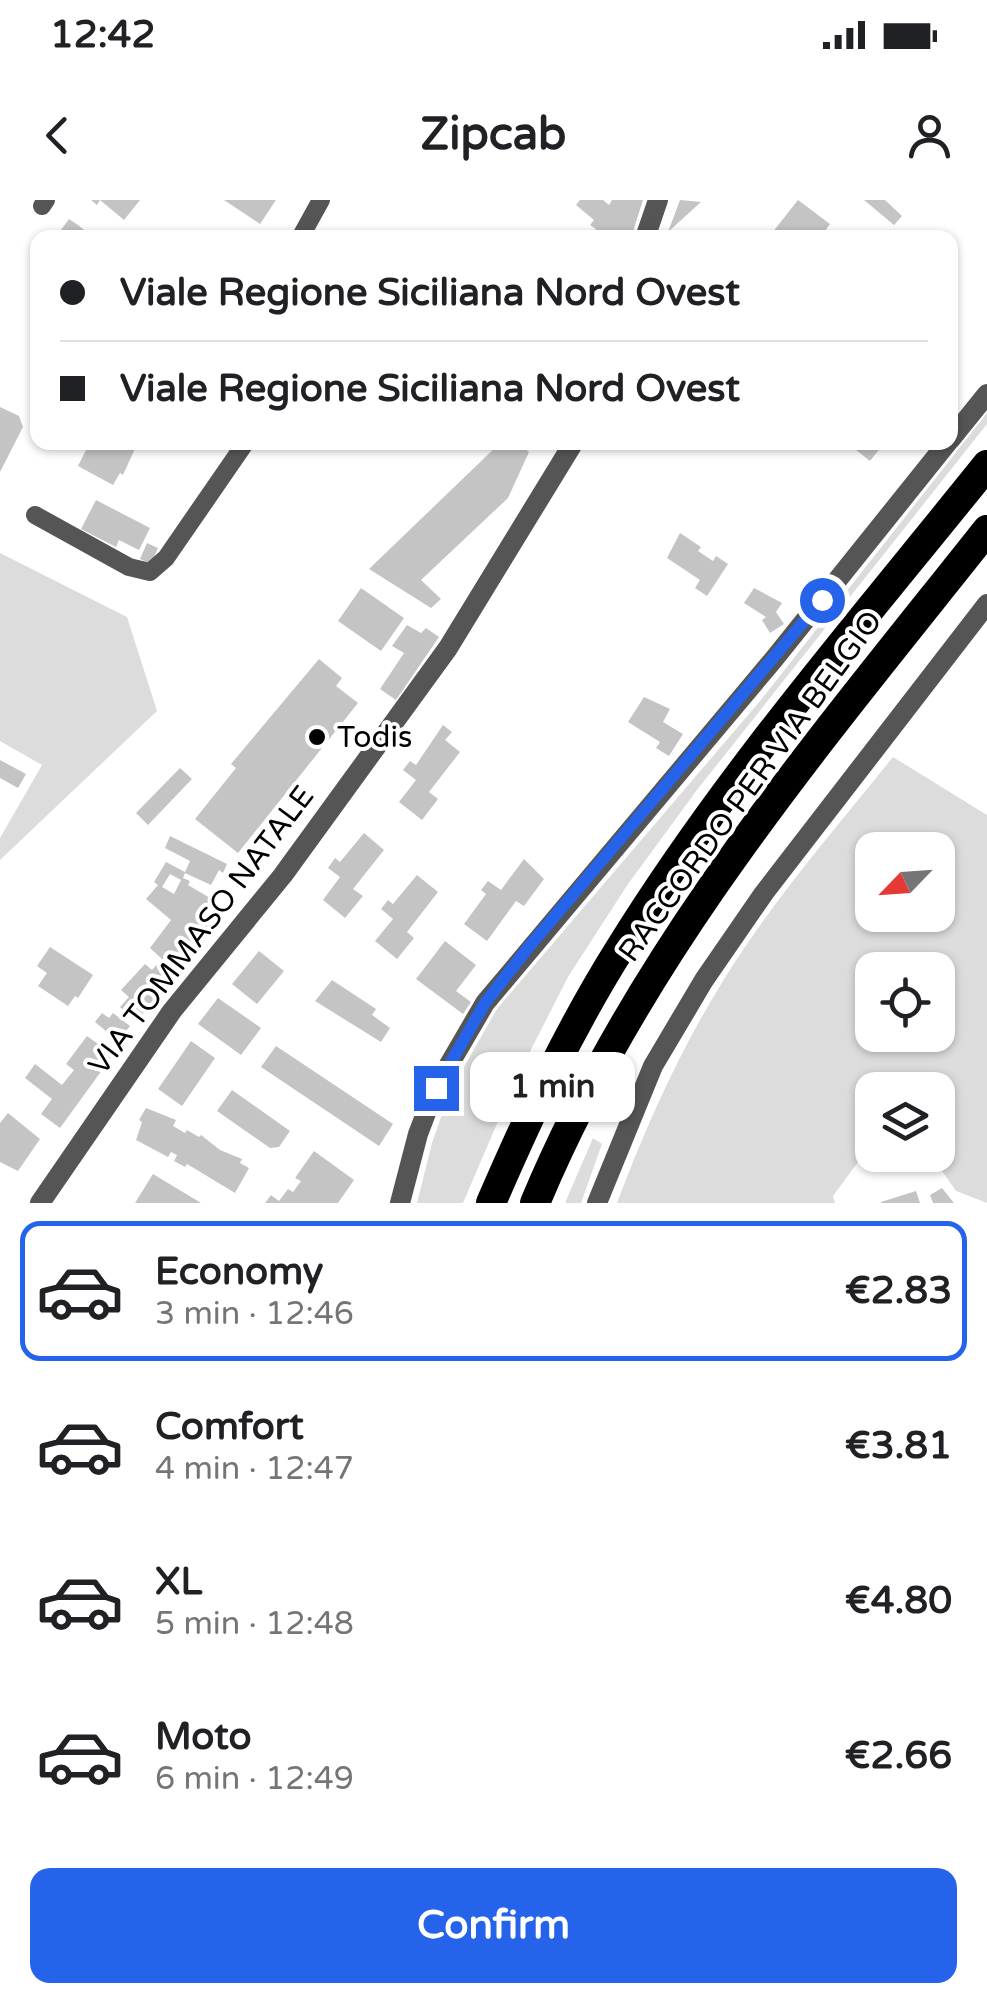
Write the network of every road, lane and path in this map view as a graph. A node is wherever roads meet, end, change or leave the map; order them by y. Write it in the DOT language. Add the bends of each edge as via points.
graph roads {
  1 [pos="321,200"];
  2 [pos="658,200"];
  3 [pos="304,230"];
  4 [pos="649,230"];
  5 [pos="987,394"];
  6 [pos="958,430"];
  7 [pos="240,450"];
  8 [pos="569,450"];
  9 [pos="942,450"];
  10 [pos="987,465"];
  11 [pos="36,515"];
  12 [pos="987,530"];
  13 [pos="987,604"];
  14 [pos="48,1200"];
  15 [pos="400,1203"];
  16 [pos="491,1203"];
  17 [pos="536,1203"];
  18 [pos="597,1203"];
  1 -- 3 [label="street"];
  2 -- 4 [label="street"];
  5 -- 6 [label="street"];
  7 -- 11 [label="street" via="150,572 128,567"];
  8 -- 14 [label="street, VIA TOMMASO NATALE" via="448,648 283,875 172,1011"];
  9 -- 15 [label="street" via="485,1003 436,1088"];
  10 -- 16 [label="highway, RACCORDO PER VIA BELGIO" via="652,899 587,1004"];
  12 -- 17 [label="highway, RACCORDO PER VIA BELGIO" via="693,914 614,1039"];
  13 -- 18 [label="street" via="704,980 652,1066"];
}
